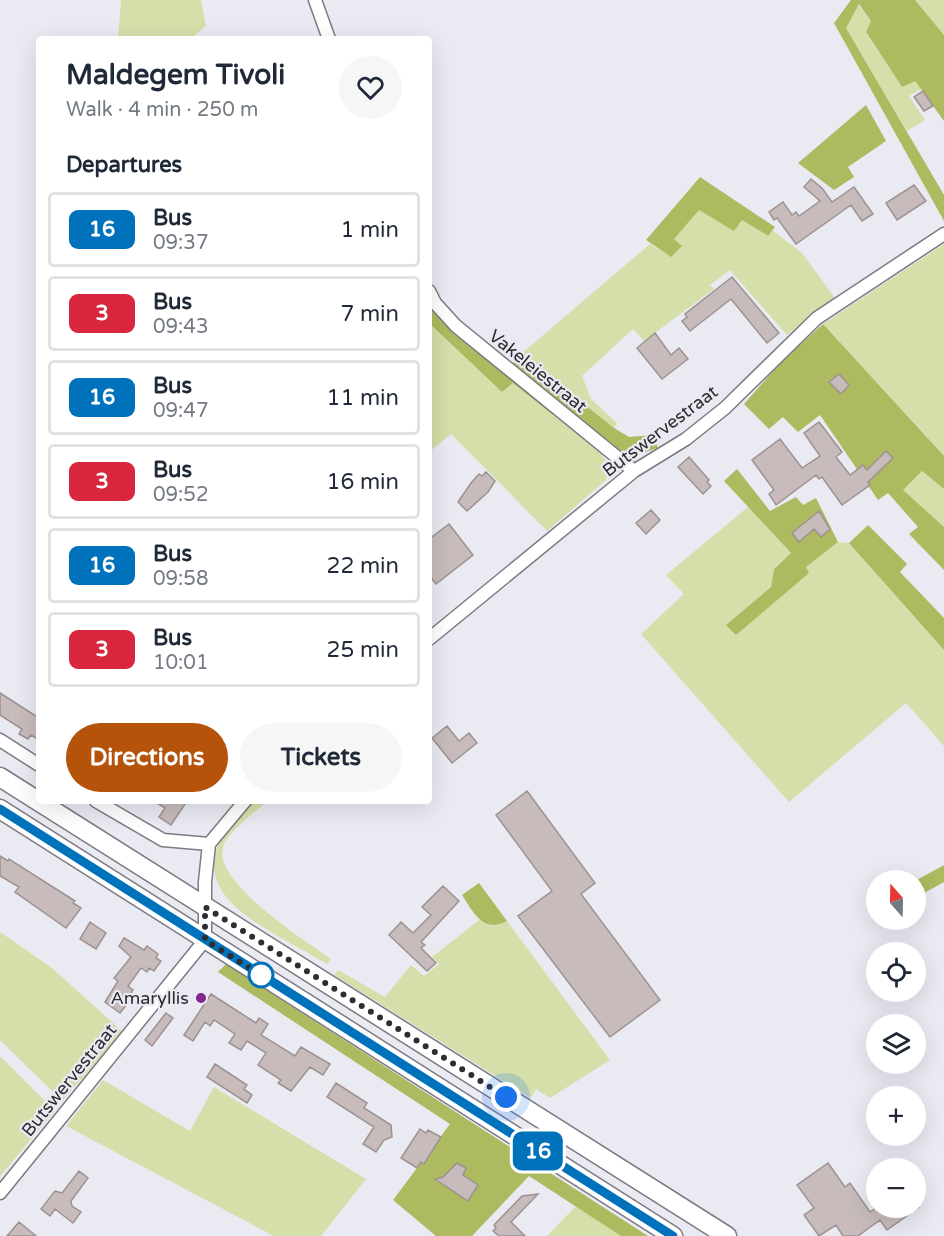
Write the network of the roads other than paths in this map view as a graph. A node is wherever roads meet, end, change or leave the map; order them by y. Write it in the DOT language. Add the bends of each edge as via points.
graph roads {
  1 [pos="315,0"];
  2 [pos="329,36"];
  3 [pos="944,234"];
  4 [pos="432,297"];
  5 [pos="634,471"];
  6 [pos="432,637"];
  7 [pos="0,740"];
  8 [pos="36,763"];
  9 [pos="0,777"];
  10 [pos="36,800"];
  11 [pos="43,804"];
  12 [pos="101,804"];
  13 [pos="242,804"];
  14 [pos="0,809"];
  15 [pos="209,844"];
  16 [pos="205,907"];
  17 [pos="205,940"];
  18 [pos="0,1193"];
  19 [pos="673,1236"];
  20 [pos="727,1236"];
  1 -- 2 [label="street"];
  3 -- 5 [label="street, Butswervestraat" via="817,318 725,408 686,439"];
  4 -- 5 [label="street, Vakeleiestraat" via="456,326"];
  5 -- 6 [label="street, Butswervestraat"];
  7 -- 8 [label="street"];
  9 -- 10 [label="main road"];
  11 -- 16 [label="main road"];
  12 -- 15 [label="street" via="163,840"];
  13 -- 15 [label="street"];
  14 -- 17 [label="main road"];
  15 -- 16 [label="street"];
  16 -- 17 [label="street"];
  16 -- 20 [label="main road"];
  17 -- 18 [label="street, Butswervestraat"];
  17 -- 19 [label="main road"];
}
